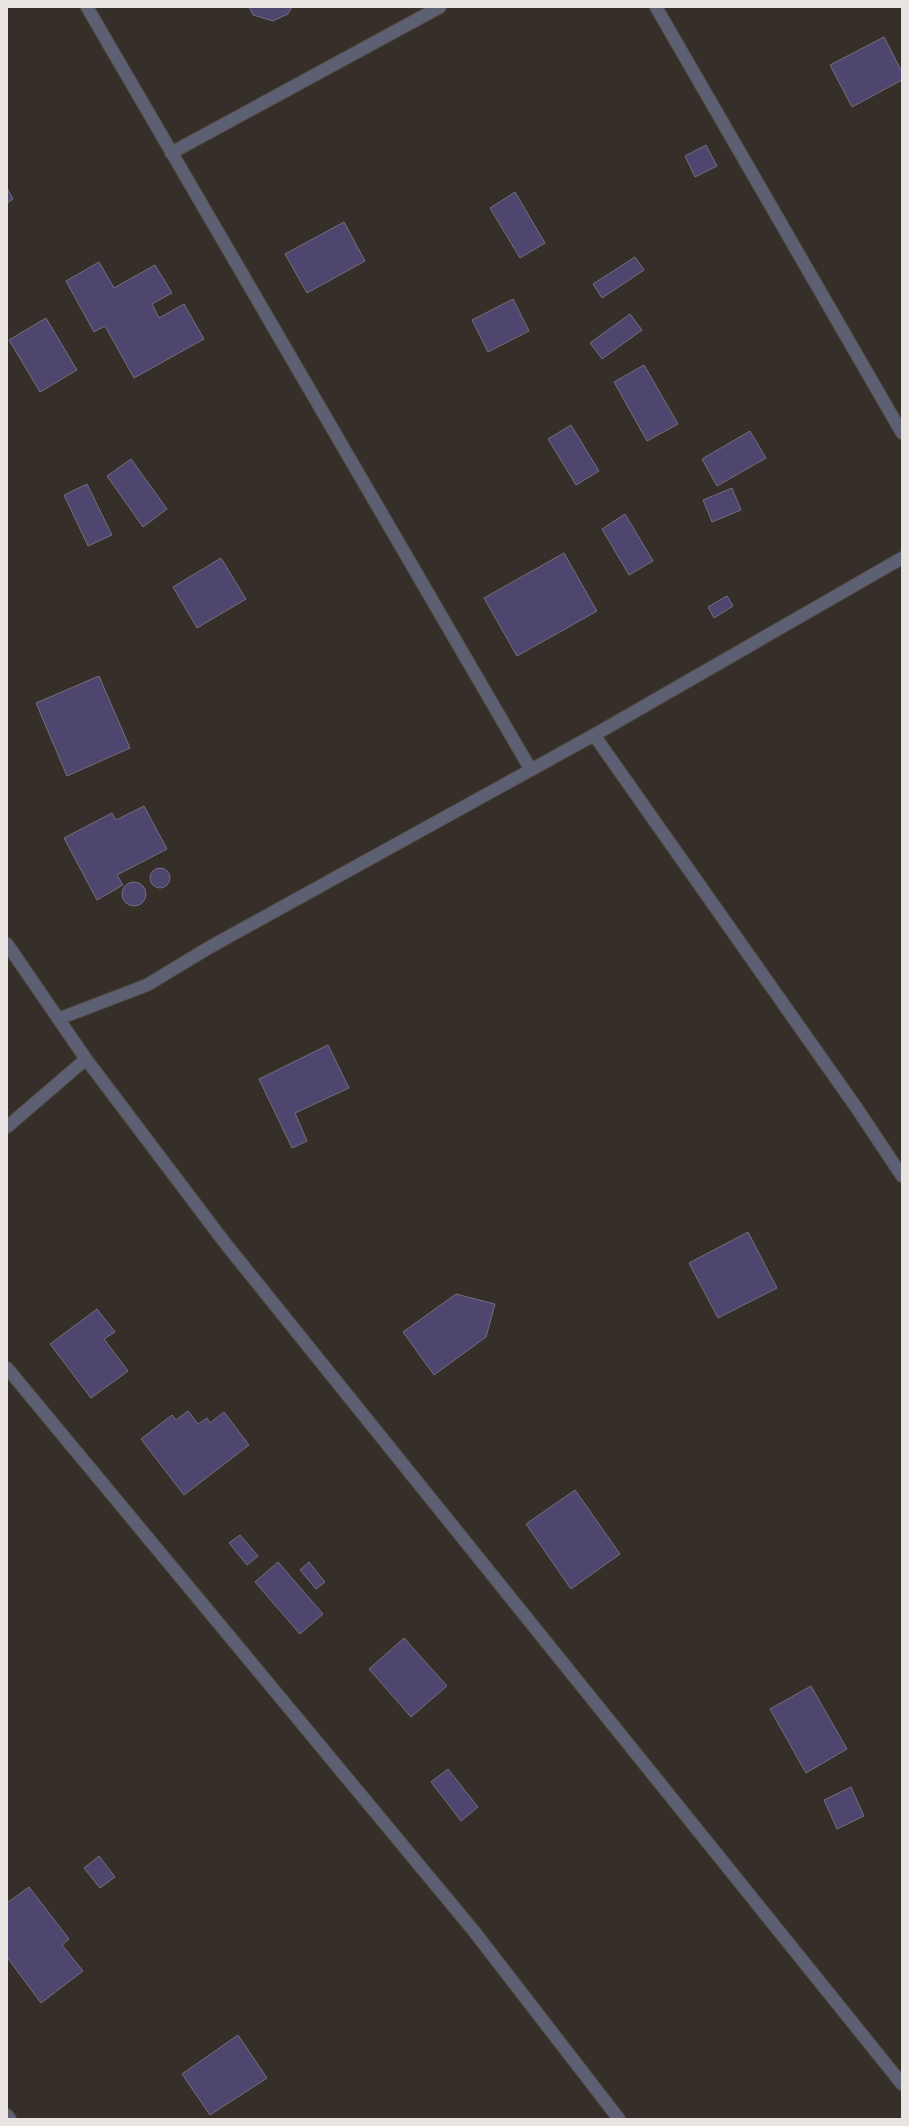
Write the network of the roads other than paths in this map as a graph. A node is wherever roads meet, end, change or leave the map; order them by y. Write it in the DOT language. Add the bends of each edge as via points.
graph roads {
  1 [pos="86,7"];
  2 [pos="440,7"];
  3 [pos="656,7"];
  4 [pos="171,153"];
  5 [pos="902,433"];
  6 [pos="902,558"];
  7 [pos="594,735"];
  8 [pos="531,770"];
  9 [pos="7,944"];
  10 [pos="58,1019"];
  11 [pos="86,1059"];
  12 [pos="7,1127"];
  13 [pos="902,1176"];
  14 [pos="7,1368"];
  15 [pos="902,2084"];
  16 [pos="7,2115"];
  17 [pos="10,2119"];
  18 [pos="619,2119"];
  1 -- 4 [label="street"];
  2 -- 4 [label="street"];
  3 -- 5 [label="street"];
  4 -- 8 [label="street"];
  6 -- 7 [label="street"];
  7 -- 8 [label="street"];
  7 -- 13 [label="street"];
  8 -- 10 [label="street" via="210,947 147,985"];
  9 -- 10 [label="street"];
  10 -- 11 [label="street"];
  11 -- 12 [label="street"];
  11 -- 15 [label="street" via="225,1243"];
  14 -- 18 [label="street" via="473,1930"];
  16 -- 17 [label="street"];
}
